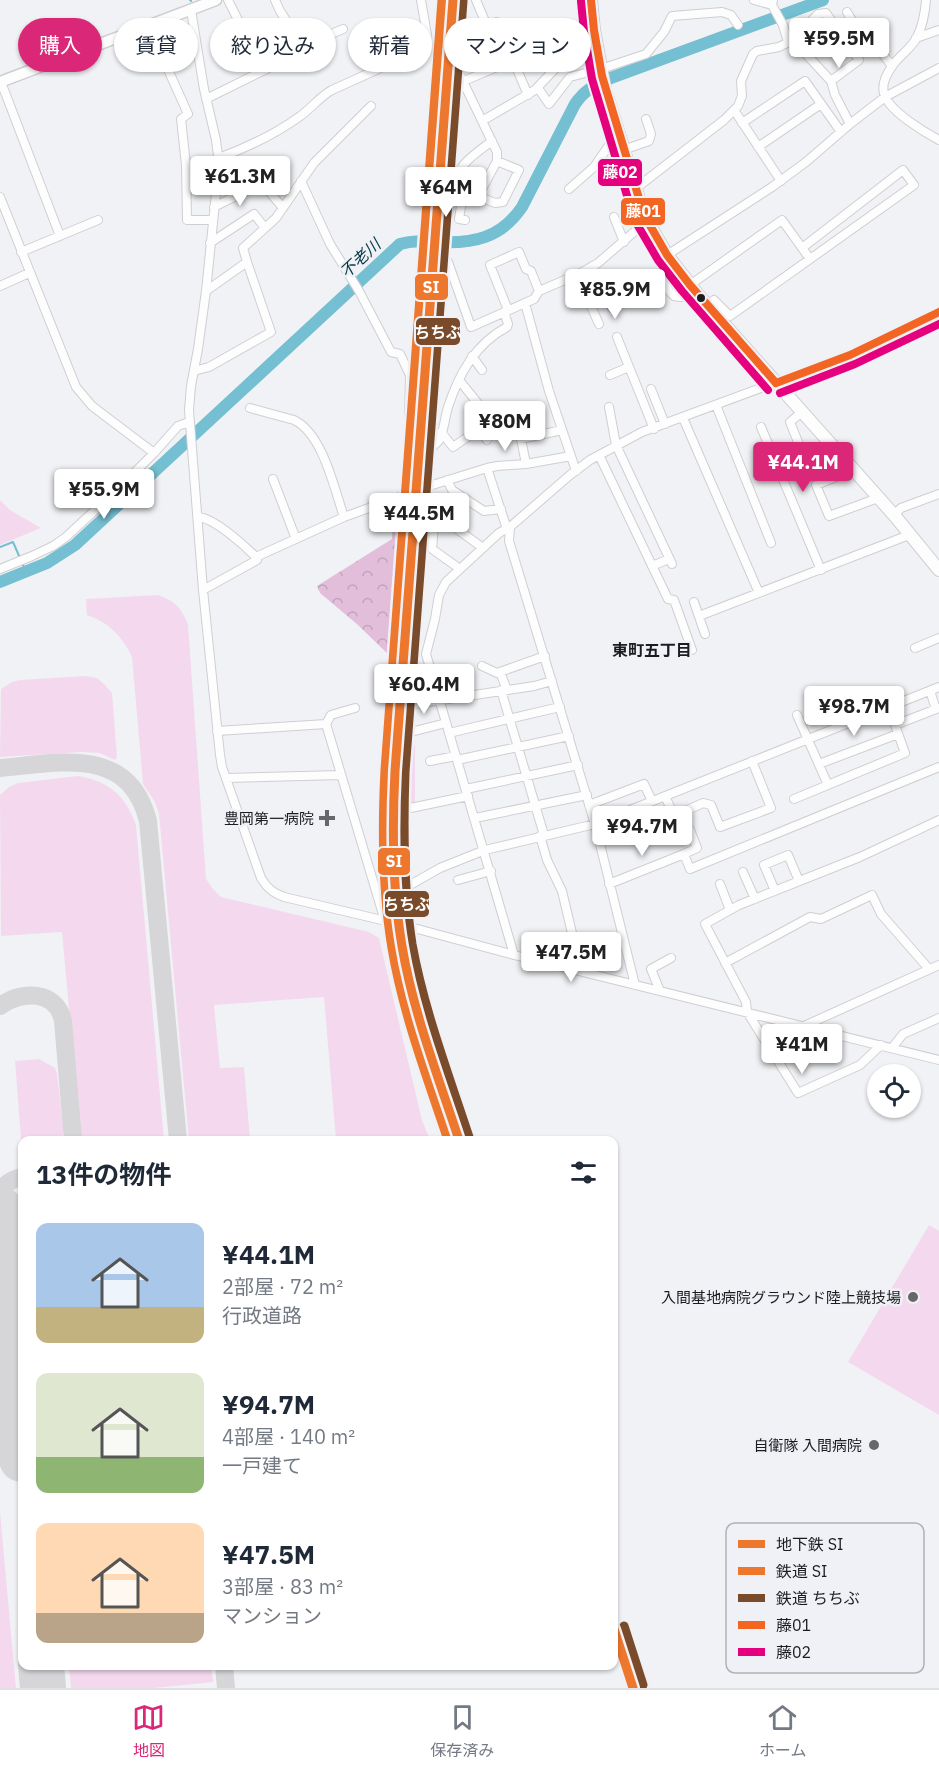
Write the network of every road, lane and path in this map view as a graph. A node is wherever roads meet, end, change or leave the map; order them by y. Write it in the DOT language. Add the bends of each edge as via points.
graph roads {
  1 [pos="216,0"];
  2 [pos="228,0"];
  3 [pos="275,0"];
  4 [pos="421,0"];
  5 [pos="476,0"];
  6 [pos="591,0"];
  7 [pos="754,0"];
  8 [pos="926,0"];
  9 [pos="772,4"];
  10 [pos="191,10"];
  11 [pos="847,12"];
  12 [pos="168,18"];
  13 [pos="237,18"];
  14 [pos="285,18"];
  15 [pos="424,18"];
  16 [pos="484,18"];
  17 [pos="738,25"];
  18 [pos="343,29"];
  19 [pos="594,30"];
  20 [pos="939,30"];
  21 [pos="114,38"];
  22 [pos="916,39"];
  23 [pos="790,41"];
  24 [pos="892,66"];
  25 [pos="939,68"];
  26 [pos="169,72"];
  27 [pos="371,72"];
  28 [pos="459,72"];
  29 [pos="602,77"];
  30 [pos="464,81"];
  31 [pos="831,81"];
  32 [pos="1,82"];
  33 [pos="538,88"];
  34 [pos="528,95"];
  35 [pos="885,97"];
  36 [pos="206,99"];
  37 [pos="821,104"];
  38 [pos="371,106"];
  39 [pos="734,110"];
  40 [pos="646,119"];
  41 [pos="482,121"];
  42 [pos="742,123"];
  43 [pos="850,124"];
  44 [pos="841,132"];
  45 [pos="619,137"];
  46 [pos="939,140"];
  47 [pos="492,141"];
  48 [pos="758,147"];
  49 [pos="623,150"];
  50 [pos="219,158"];
  51 [pos="497,161"];
  52 [pos="301,181"];
  53 [pos="781,181"];
  54 [pos="569,189"];
  55 [pos="635,189"];
  56 [pos="463,194"];
  57 [pos="478,196"];
  58 [pos="0,197"];
  59 [pos="214,207"];
  60 [pos="283,208"];
  61 [pos="614,218"];
  62 [pos="98,220"];
  63 [pos="212,220"];
  64 [pos="465,220"];
  65 [pos="641,225"];
  66 [pos="265,228"];
  67 [pos="60,236"];
  68 [pos="624,242"];
  69 [pos="210,243"];
  70 [pos="802,248"];
  71 [pos="21,252"];
  72 [pos="667,255"];
  73 [pos="810,259"];
  74 [pos="248,262"];
  75 [pos="447,262"];
  76 [pos="592,266"];
  77 [pos="29,273"];
  78 [pos="577,275"];
  79 [pos="664,281"];
  80 [pos="690,285"];
  81 [pos="0,286"];
  82 [pos="206,291"];
  83 [pos="539,291"];
  84 [pos="703,301"];
  85 [pos="525,303"];
  86 [pos="506,311"];
  87 [pos="939,312"];
  88 [pos="598,324"];
  89 [pos="617,336"];
  90 [pos="472,356"];
  91 [pos="630,367"];
  92 [pos="482,370"];
  93 [pos="194,371"];
  94 [pos="610,375"];
  95 [pos="459,380"];
  96 [pos="776,384"];
  97 [pos="651,389"];
  98 [pos="716,405"];
  99 [pos="480,406"];
  100 [pos="609,407"];
  101 [pos="250,408"];
  102 [pos="802,412"];
  103 [pos="409,415"];
  104 [pos="683,418"];
  105 [pos="665,424"];
  106 [pos="189,425"];
  107 [pos="761,427"];
  108 [pos="654,429"];
  109 [pos="562,430"];
  110 [pos="441,432"];
  111 [pos="487,440"];
  112 [pos="616,445"];
  113 [pos="832,445"];
  114 [pos="154,453"];
  115 [pos="599,455"];
  116 [pos="571,456"];
  117 [pos="526,464"];
  118 [pos="487,468"];
  119 [pos="853,470"];
  120 [pos="576,471"];
  121 [pos="273,479"];
  122 [pos="447,480"];
  123 [pos="426,487"];
  124 [pos="939,494"];
  125 [pos="405,495"];
  126 [pos="878,498"];
  127 [pos="501,508"];
  128 [pos="435,513"];
  129 [pos="894,515"];
  130 [pos="198,517"];
  131 [pos="344,517"];
  132 [pos="509,528"];
  133 [pos="909,535"];
  134 [pos="296,539"];
  135 [pos="771,543"];
  136 [pos="483,548"];
  137 [pos="256,557"];
  138 [pos="652,566"];
  139 [pos="0,569"];
  140 [pos="460,569"];
  141 [pos="821,570"];
  142 [pos="939,570"];
  143 [pos="203,590"];
  144 [pos="759,593"];
  145 [pos="694,602"];
  146 [pos="699,616"];
  147 [pos="705,634"];
  148 [pos="939,638"];
  149 [pos="915,648"];
  150 [pos="692,650"];
  151 [pos="544,656"];
  152 [pos="482,666"];
  153 [pos="500,672"];
  154 [pos="552,681"];
  155 [pos="939,687"];
  156 [pos="504,690"];
  157 [pos="930,691"];
  158 [pos="439,699"];
  159 [pos="415,704"];
  160 [pos="559,704"];
  161 [pos="355,708"];
  162 [pos="938,708"];
  163 [pos="797,715"];
  164 [pos="508,719"];
  165 [pos="446,723"];
  166 [pos="326,724"];
  167 [pos="217,731"];
  168 [pos="408,733"];
  169 [pos="449,733"];
  170 [pos="898,734"];
  171 [pos="569,736"];
  172 [pos="808,740"];
  173 [pos="517,747"];
  174 [pos="457,758"];
  175 [pos="430,761"];
  176 [pos="752,761"];
  177 [pos="819,764"];
  178 [pos="578,765"];
  179 [pos="939,767"];
  180 [pos="340,776"];
  181 [pos="525,776"];
  182 [pos="226,778"];
  183 [pos="828,785"];
  184 [pos="467,793"];
  185 [pos="586,795"];
  186 [pos="665,796"];
  187 [pos="794,799"];
  188 [pos="652,801"];
  189 [pos="589,805"];
  190 [pos="535,806"];
  191 [pos="401,810"];
  192 [pos="475,818"];
  193 [pos="939,820"];
  194 [pos="595,824"];
  195 [pos="690,830"];
  196 [pos="542,836"];
  197 [pos="484,850"];
  198 [pos="684,854"];
  199 [pos="491,871"];
  200 [pos="743,872"];
  201 [pos="458,880"];
  202 [pos="799,881"];
  203 [pos="609,884"];
  204 [pos="720,884"];
  205 [pos="403,889"];
  206 [pos="775,891"];
  207 [pos="755,899"];
  208 [pos="730,910"];
  209 [pos="385,921"];
  210 [pos="514,955"];
  211 [pos="671,958"];
  212 [pos="725,963"];
  213 [pos="939,965"];
  214 [pos="929,969"];
  215 [pos="580,971"];
  216 [pos="635,985"];
  217 [pos="660,990"];
  218 [pos="747,1011"];
  219 [pos="939,1018"];
  220 [pos="803,1026"];
  221 [pos="881,1045"];
  222 [pos="892,1048"];
  223 [pos="939,1060"];
  1 -- 10 [label="main road"];
  2 -- 13 [label="street"];
  3 -- 14 [label="street"];
  4 -- 15 [label="street"];
  5 -- 16 [label="street"];
  6 -- 19 [label="highway"];
  7 -- 9 [label="street"];
  8 -- 22 [label="street"];
  9 -- 23 [label="street"];
  10 -- 12 [label="main road"];
  10 -- 36 [label="street"];
  11 -- 24 [label="street" via="862,38 868,35"];
  17 -- 29 [label="street" via="731,15 722,12 672,16 646,54"];
  18 -- 36 [label="street"];
  19 -- 29 [label="highway"];
  19 -- 33 [label="street"];
  20 -- 22 [label="street"];
  21 -- 32 [label="main road"];
  22 -- 24 [label="street"];
  23 -- 31 [label="street"];
  23 -- 31 [label="street" via="818,14 826,13 859,60"];
  23 -- 39 [label="street" via="753,54 741,81 742,96"];
  24 -- 35 [label="street" via="884,82"];
  25 -- 35 [label="street"];
  26 -- 63 [label="street" via="188,114 181,119 187,220"];
  27 -- 50 [label="street" via="321,96 302,115 272,135"];
  28 -- 30 [label="street"];
  29 -- 33 [label="street" via="570,76 549,104"];
  29 -- 45 [label="highway"];
  30 -- 34 [label="street" via="513,60"];
  30 -- 41 [label="street"];
  31 -- 43 [label="street"];
  32 -- 67 [label="street"];
  33 -- 34 [label="street"];
  34 -- 41 [label="street"];
  35 -- 43 [label="street"];
  35 -- 46 [label="street" via="892,107"];
  36 -- 50 [label="street"];
  37 -- 42 [label="street" via="805,81"];
  37 -- 44 [label="street"];
  37 -- 48 [label="street"];
  38 -- 52 [label="street"];
  39 -- 42 [label="street"];
  39 -- 55 [label="street"];
  40 -- 49 [label="street" via="649,141"];
  41 -- 47 [label="street"];
  42 -- 48 [label="street"];
  43 -- 44 [label="street"];
  44 -- 53 [label="street"];
  45 -- 49 [label="highway"];
  45 -- 54 [label="street"];
  47 -- 51 [label="street"];
  47 -- 56 [label="street" via="458,170 450,192"];
  48 -- 53 [label="street"];
  49 -- 55 [label="highway"];
  50 -- 59 [label="street"];
  51 -- 57 [label="street"];
  51 -- 57 [label="street" via="519,170 503,202"];
  52 -- 60 [label="street"];
  52 -- 103 [label="street" via="330,244 391,352 400,354 410,375"];
  53 -- 72 [label="street"];
  55 -- 65 [label="street" via="631,195"];
  55 -- 72 [label="highway" via="644,215"];
  56 -- 57 [label="street"];
  56 -- 64 [label="street" via="459,219"];
  58 -- 71 [label="street"];
  59 -- 60 [label="street" via="262,183"];
  59 -- 63 [label="street"];
  60 -- 66 [label="street"];
  61 -- 68 [label="street"];
  62 -- 67 [label="street"];
  63 -- 69 [label="street"];
  65 -- 68 [label="street"];
  65 -- 79 [label="street" via="664,268"];
  66 -- 69 [label="street" via="254,214"];
  66 -- 74 [label="street" via="243,248"];
  67 -- 71 [label="street"];
  68 -- 76 [label="street"];
  69 -- 82 [label="street"];
  70 -- 73 [label="street"];
  70 -- 73 [label="street" via="903,170 914,185"];
  70 -- 80 [label="street" via="782,220"];
  71 -- 77 [label="street"];
  72 -- 80 [label="highway"];
  73 -- 84 [label="street" via="730,316 714,300"];
  74 -- 82 [label="street"];
  74 -- 93 [label="street" via="272,332 209,368"];
  75 -- 86 [label="street" via="471,327"];
  76 -- 78 [label="street"];
  76 -- 79 [label="street" via="612,308"];
  77 -- 81 [label="street"];
  77 -- 114 [label="street" via="76,387 92,406"];
  78 -- 83 [label="street"];
  78 -- 88 [label="street"];
  79 -- 84 [label="street" via="674,296"];
  80 -- 84 [label="highway"];
  82 -- 93 [label="street"];
  83 -- 85 [label="street"];
  83 -- 86 [label="street" via="519,252 490,265"];
  84 -- 96 [label="highway"];
  85 -- 86 [label="street"];
  85 -- 109 [label="street"];
  86 -- 90 [label="street" via="507,327 495,333"];
  87 -- 96 [label="street"];
  89 -- 91 [label="street"];
  90 -- 92 [label="street"];
  90 -- 95 [label="street"];
  91 -- 94 [label="street"];
  91 -- 108 [label="street"];
  93 -- 106 [label="street"];
  95 -- 99 [label="street"];
  95 -- 110 [label="street"];
  96 -- 98 [label="street"];
  96 -- 102 [label="highway"];
  97 -- 105 [label="street"];
  98 -- 104 [label="street"];
  98 -- 135 [label="street"];
  100 -- 112 [label="street"];
  101 -- 131 [label="street" via="300,423 321,448"];
  102 -- 113 [label="highway"];
  102 -- 113 [label="street" via="790,422 804,457"];
  104 -- 105 [label="street"];
  104 -- 144 [label="street"];
  105 -- 108 [label="street"];
  106 -- 114 [label="street" via="178,426"];
  106 -- 130 [label="street"];
  107 -- 141 [label="street"];
  108 -- 112 [label="street"];
  109 -- 116 [label="street"];
  109 -- 117 [label="street" via="521,439"];
  110 -- 111 [label="street" via="453,447 479,429"];
  110 -- 123 [label="street" via="440,440 428,452"];
  112 -- 115 [label="street"];
  112 -- 138 [label="street" via="670,561"];
  113 -- 119 [label="highway"];
  114 -- 139 [label="street" via="66,537"];
  115 -- 120 [label="street"];
  115 -- 138 [label="street"];
  116 -- 117 [label="street"];
  116 -- 120 [label="street"];
  117 -- 118 [label="street"];
  118 -- 122 [label="street"];
  118 -- 127 [label="street"];
  119 -- 126 [label="highway"];
  119 -- 126 [label="street" via="816,485 829,516"];
  120 -- 132 [label="street"];
  121 -- 134 [label="street"];
  122 -- 123 [label="street"];
  122 -- 127 [label="street" via="452,490 484,511"];
  123 -- 128 [label="street"];
  124 -- 129 [label="street" via="901,508"];
  125 -- 131 [label="street"];
  126 -- 129 [label="highway"];
  127 -- 132 [label="street"];
  128 -- 136 [label="street"];
  128 -- 140 [label="street" via="432,549"];
  129 -- 133 [label="highway"];
  130 -- 137 [label="street" via="237,539"];
  130 -- 143 [label="street"];
  131 -- 134 [label="street"];
  132 -- 136 [label="street"];
  132 -- 151 [label="street" via="509,541"];
  133 -- 141 [label="street"];
  133 -- 142 [label="highway"];
  134 -- 137 [label="street"];
  136 -- 140 [label="street"];
  137 -- 143 [label="street" via="257,560"];
  138 -- 150 [label="street" via="668,598 674,600"];
  140 -- 158 [label="street" via="439,595 426,654"];
  141 -- 144 [label="street"];
  143 -- 167 [label="street"];
  144 -- 146 [label="street"];
  145 -- 146 [label="street"];
  146 -- 147 [label="street"];
  148 -- 149 [label="street"];
  151 -- 153 [label="street"];
  151 -- 154 [label="street"];
  152 -- 153 [label="street"];
  153 -- 156 [label="street"];
  154 -- 156 [label="street"];
  154 -- 160 [label="street"];
  155 -- 157 [label="street"];
  156 -- 158 [label="street"];
  156 -- 164 [label="street"];
  157 -- 162 [label="street"];
  157 -- 172 [label="street"];
  158 -- 159 [label="street"];
  158 -- 165 [label="street"];
  160 -- 164 [label="street"];
  160 -- 171 [label="street"];
  161 -- 166 [label="street" via="331,715"];
  162 -- 170 [label="street" via="895,725"];
  163 -- 172 [label="street"];
  164 -- 169 [label="street"];
  164 -- 173 [label="street"];
  165 -- 168 [label="street"];
  165 -- 169 [label="street"];
  166 -- 167 [label="street"];
  166 -- 180 [label="street"];
  167 -- 182 [label="street"];
  169 -- 174 [label="street"];
  170 -- 177 [label="street"];
  170 -- 183 [label="street" via="905,753"];
  171 -- 173 [label="street"];
  171 -- 178 [label="street"];
  172 -- 176 [label="street"];
  172 -- 177 [label="street"];
  173 -- 174 [label="street"];
  173 -- 181 [label="street"];
  174 -- 175 [label="street"];
  174 -- 184 [label="street"];
  176 -- 186 [label="street"];
  176 -- 186 [label="street" via="771,808 720,827 711,805 703,803 674,816"];
  177 -- 183 [label="street"];
  178 -- 181 [label="street"];
  178 -- 185 [label="street"];
  179 -- 198 [label="street" via="690,868"];
  180 -- 182 [label="street"];
  180 -- 209 [label="street"];
  181 -- 184 [label="street"];
  181 -- 190 [label="street"];
  182 -- 209 [label="street" via="261,878 272,892"];
  183 -- 187 [label="street"];
  184 -- 191 [label="street"];
  184 -- 192 [label="street"];
  185 -- 189 [label="street"];
  185 -- 190 [label="street"];
  186 -- 188 [label="street"];
  188 -- 189 [label="street" via="644,784"];
  188 -- 194 [label="street"];
  189 -- 194 [label="street"];
  190 -- 192 [label="street"];
  190 -- 196 [label="street"];
  192 -- 197 [label="street"];
  193 -- 202 [label="street"];
  194 -- 196 [label="street"];
  194 -- 203 [label="street"];
  195 -- 198 [label="street" via="697,848"];
  196 -- 197 [label="street"];
  196 -- 215 [label="street" via="547,860 562,891"];
  197 -- 199 [label="street"];
  197 -- 205 [label="street"];
  198 -- 203 [label="street"];
  199 -- 201 [label="street"];
  199 -- 210 [label="street"];
  200 -- 207 [label="street"];
  202 -- 206 [label="street"];
  202 -- 206 [label="street" via="788,855 764,865"];
  203 -- 216 [label="street"];
  204 -- 208 [label="street"];
  206 -- 207 [label="street"];
  207 -- 208 [label="street"];
  208 -- 212 [label="street" via="705,924"];
  209 -- 210 [label="street"];
  210 -- 215 [label="street"];
  211 -- 217 [label="street" via="651,969"];
  212 -- 214 [label="street" via="810,917 821,919 872,895 881,914"];
  212 -- 218 [label="street"];
  213 -- 214 [label="street"];
  214 -- 220 [label="street"];
  215 -- 216 [label="street"];
  216 -- 217 [label="street"];
  217 -- 218 [label="street"];
  218 -- 220 [label="street"];
  218 -- 221 [label="street" via="798,1093 860,1065"];
  219 -- 222 [label="street" via="903,1034"];
  220 -- 221 [label="street"];
  221 -- 222 [label="street"];
  222 -- 223 [label="street"];
}
